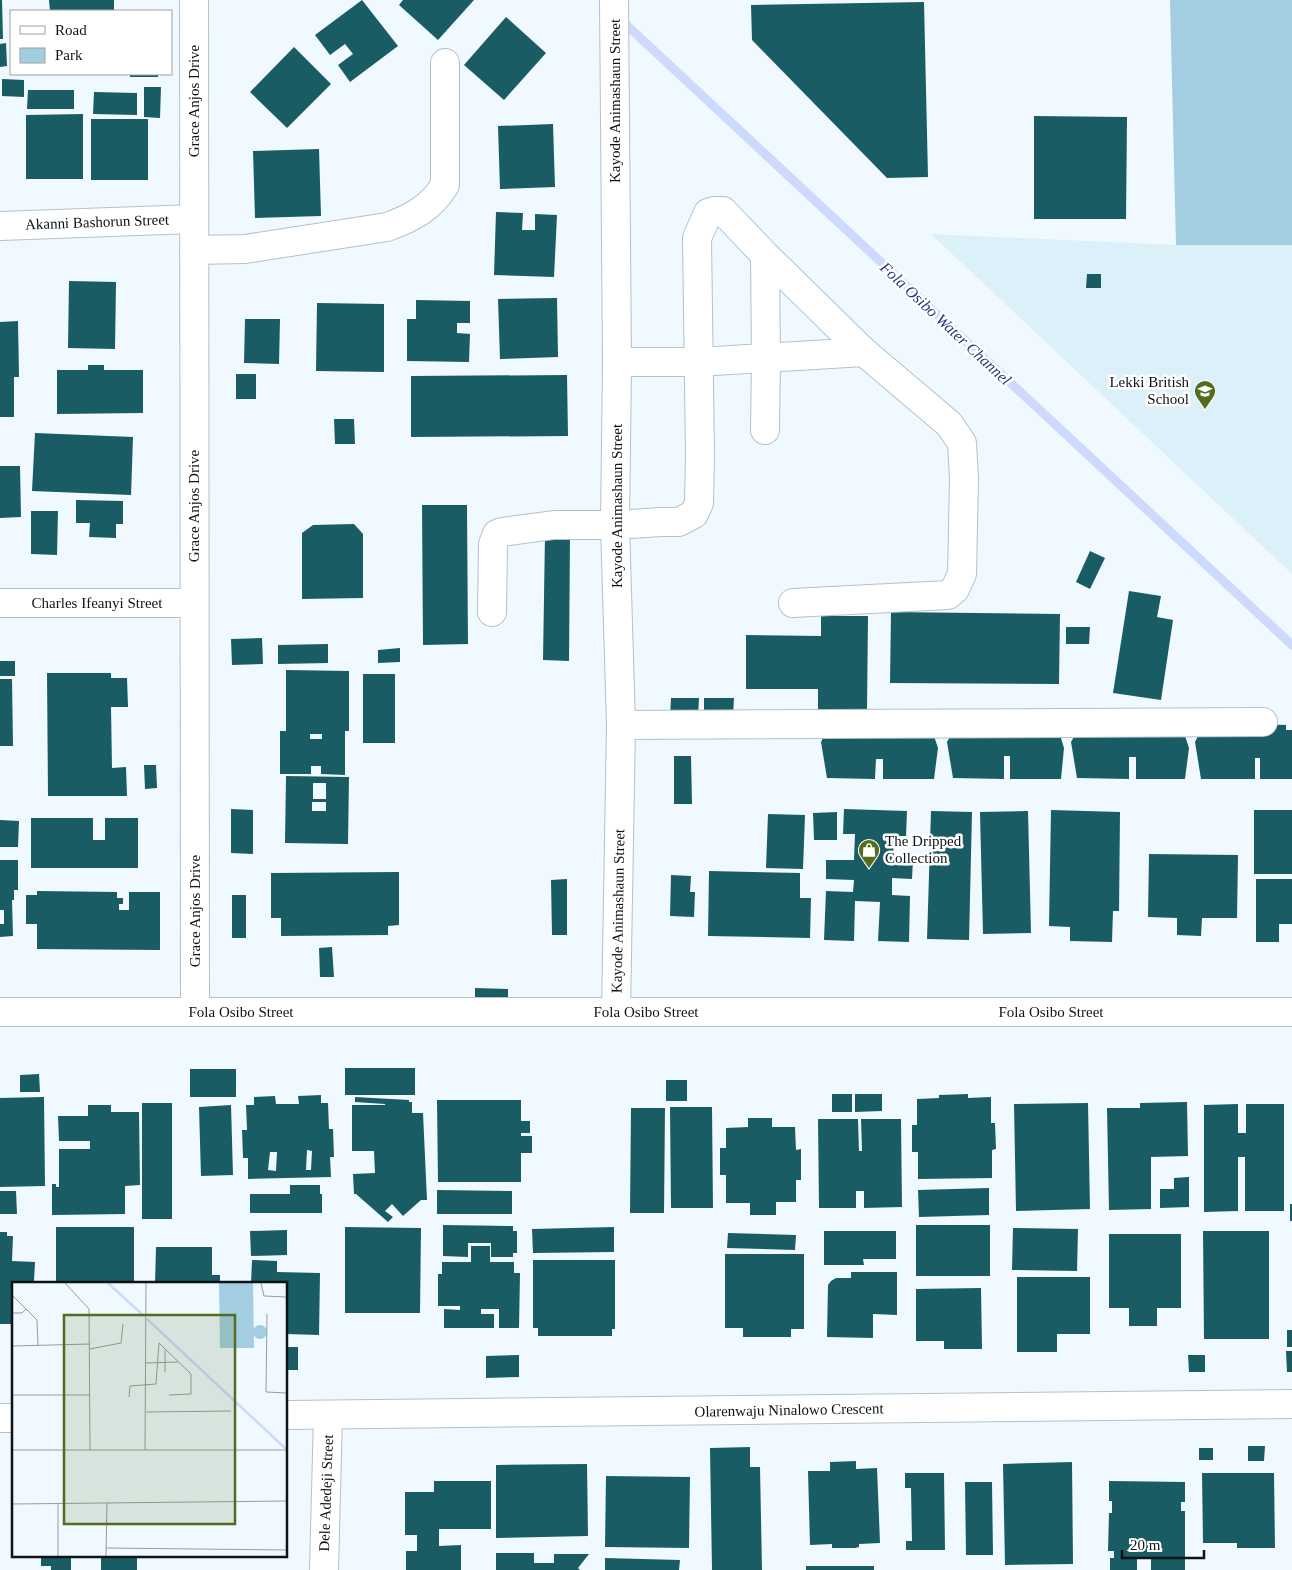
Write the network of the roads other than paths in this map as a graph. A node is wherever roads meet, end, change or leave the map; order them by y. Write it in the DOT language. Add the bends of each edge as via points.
graph roads {
  1 [pos="194,0"];
  2 [pos="614,0"];
  3 [pos="445,63"];
  4 [pos="194,219"];
  5 [pos="0,226"];
  6 [pos="194,250"];
  7 [pos="764,255"];
  8 [pos="864,352"];
  9 [pos="766,359"];
  10 [pos="617,362"];
  11 [pos="698,362"];
  12 [pos="764,430"];
  13 [pos="615,525"];
  14 [pos="0,603"];
  15 [pos="194,603"];
  16 [pos="792,603"];
  17 [pos="492,612"];
  18 [pos="1263,722"];
  19 [pos="621,725"];
  20 [pos="0,1012"];
  21 [pos="195,1012"];
  22 [pos="616,1012"];
  23 [pos="1292,1012"];
  24 [pos="1292,1404"];
  25 [pos="288,1415"];
  26 [pos="328,1415"];
  27 [pos="324,1570"];
  1 -- 4 [label="street, Grace Anjos Drive"];
  2 -- 10 [label="street, Kayode Animashaun Street"];
  3 -- 6 [label="street" via="445,185 430,204 407,220 387,227 245,248"];
  4 -- 5 [label="street, Akanni Bashorun Street"];
  4 -- 6 [label="street, Grace Anjos Drive"];
  6 -- 15 [label="street, Grace Anjos Drive"];
  7 -- 8 [label="street"];
  7 -- 9 [label="street"];
  7 -- 11 [label="street" via="723,211 708,213 697,238"];
  8 -- 9 [label="street"];
  8 -- 16 [label="street" via="949,424 962,443 962,574 956,589 948,594"];
  9 -- 11 [label="street"];
  9 -- 12 [label="street"];
  10 -- 11 [label="street"];
  10 -- 13 [label="street, Kayode Animashaun Street"];
  11 -- 13 [label="street" via="700,484 699,503 694,514 679,522"];
  13 -- 17 [label="street" via="554,525 497,534 493,544"];
  13 -- 19 [label="street, Kayode Animashaun Street"];
  14 -- 15 [label="street, Charles Ifeanyi Street"];
  15 -- 21 [label="street, Grace Anjos Drive"];
  18 -- 19 [label="street"];
  19 -- 22 [label="street, Kayode Animashaun Street"];
  20 -- 21 [label="street, Fola Osibo Street"];
  21 -- 22 [label="street, Fola Osibo Street"];
  22 -- 23 [label="street, Fola Osibo Street"];
  24 -- 26 [label="street, Olarenwaju Ninalowo Crescent"];
  25 -- 26 [label="street, Olarenwaju Ninalowo Crescent"];
  26 -- 27 [label="street, Dele Adedeji Street"];
}
